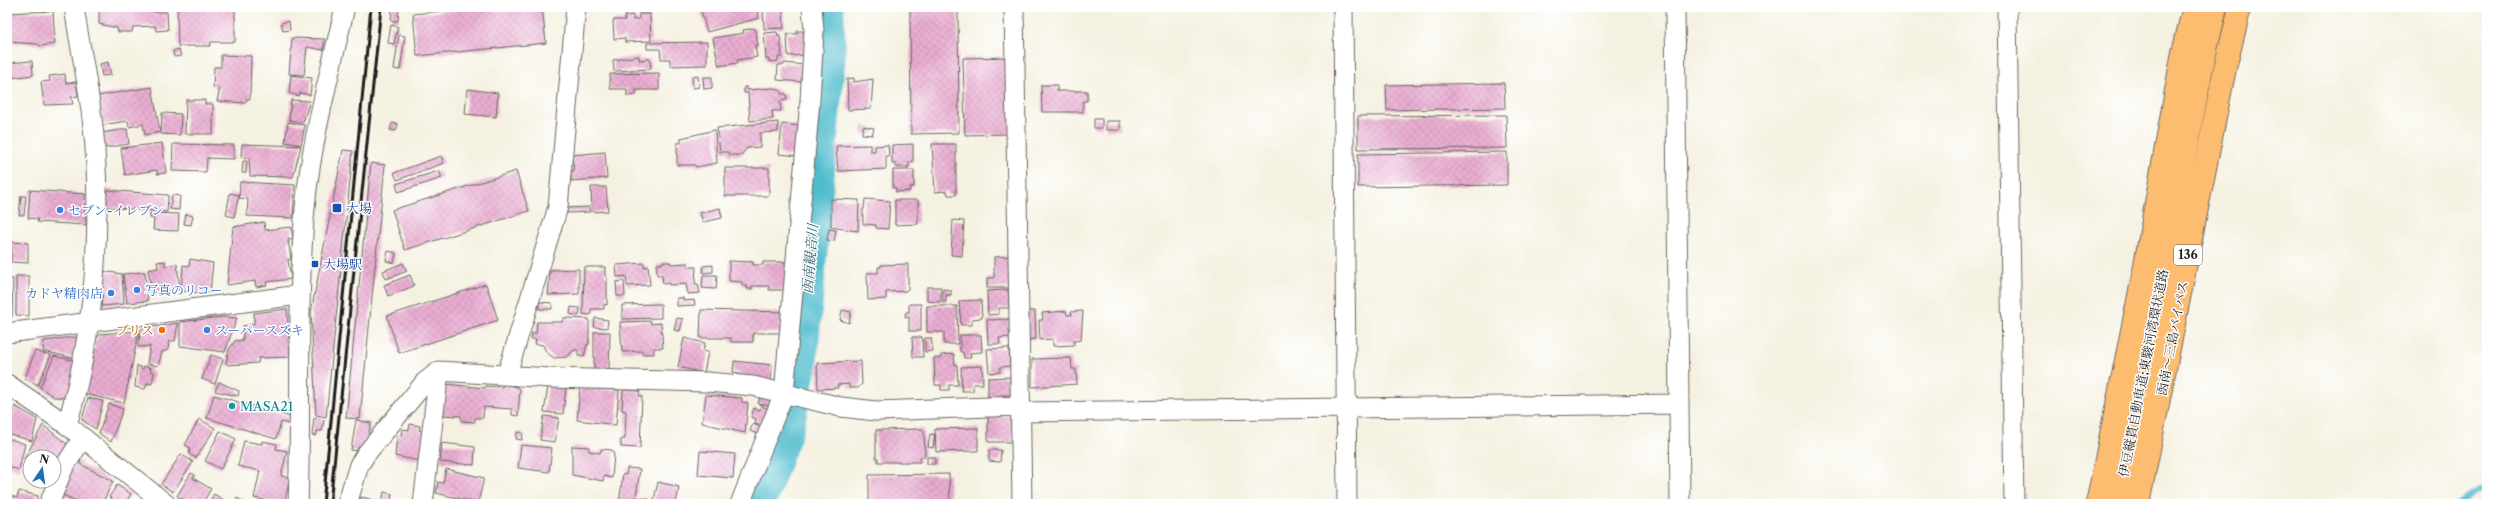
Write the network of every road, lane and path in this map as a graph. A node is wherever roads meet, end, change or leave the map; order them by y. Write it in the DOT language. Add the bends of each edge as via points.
graph roads {
  1 [pos="74,7"];
  2 [pos="344,7"];
  3 [pos="576,7"];
  4 [pos="812,7"];
  5 [pos="1014,7"];
  6 [pos="1343,7"];
  7 [pos="1675,7"];
  8 [pos="2007,7"];
  9 [pos="2194,7"];
  10 [pos="2216,7"];
  11 [pos="2240,7"];
  12 [pos="299,295"];
  13 [pos="90,321"];
  14 [pos="7,333"];
  15 [pos="439,371"];
  16 [pos="507,374"];
  17 [pos="7,384"];
  18 [pos="784,393"];
  19 [pos="1678,404"];
  20 [pos="1346,406"];
  21 [pos="1020,409"];
  22 [pos="67,425"];
  23 [pos="82,439"];
  24 [pos="49,504"];
  25 [pos="166,504"];
  26 [pos="298,504"];
  27 [pos="347,504"];
  28 [pos="423,504"];
  29 [pos="740,504"];
  30 [pos="1022,504"];
  31 [pos="1347,504"];
  32 [pos="1680,504"];
  33 [pos="2014,504"];
  34 [pos="2097,504"];
  35 [pos="2118,504"];
  36 [pos="2138,504"];
  1 -- 13 [label="street" via="95,148 95,248"];
  2 -- 12 [label="street" via="315,142 305,207"];
  3 -- 16 [label="street" via="558,207"];
  4 -- 18 [label="street" via="814,30 810,101"];
  5 -- 21 [label="street"];
  6 -- 20 [label="street"];
  7 -- 19 [label="street"];
  8 -- 33 [label="street"];
  9 -- 34 [label="highway" via="2182,57 2144,271"];
  10 -- 35 [label="highway, 伊豆縦貫自動車道;東駿河湾環状道路" via="2202,67"];
  11 -- 36 [label="highway, 函南～三島バイパス / 136" via="2225,68"];
  12 -- 13 [label="street"];
  12 -- 26 [label="street" via="301,432"];
  13 -- 14 [label="street"];
  13 -- 22 [label="street" via="78,389"];
  15 -- 16 [label="street"];
  15 -- 27 [label="street" via="425,382 358,465"];
  15 -- 28 [label="street"];
  16 -- 18 [label="street" via="575,380 707,382 753,386"];
  17 -- 22 [label="street"];
  18 -- 21 [label="street" via="841,407 876,411"];
  18 -- 29 [label="street"];
  19 -- 20 [label="street"];
  19 -- 32 [label="street"];
  20 -- 21 [label="street"];
  20 -- 31 [label="street"];
  21 -- 30 [label="street"];
  22 -- 23 [label="street"];
  23 -- 24 [label="street" via="63,470"];
  23 -- 25 [label="street"];
}
